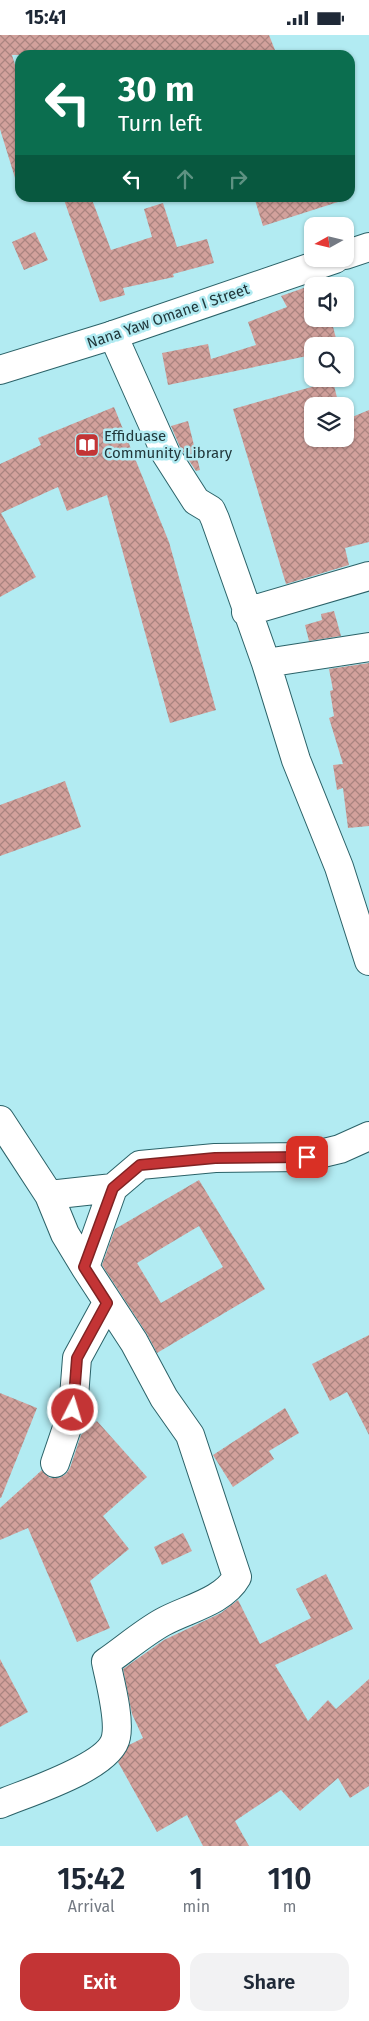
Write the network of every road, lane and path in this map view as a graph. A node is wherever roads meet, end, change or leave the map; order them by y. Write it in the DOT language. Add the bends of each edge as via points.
graph roads {
  1 [pos="369,247"];
  2 [pos="354,252"];
  3 [pos="312,267"];
  4 [pos="113,335"];
  5 [pos="0,370"];
  6 [pos="369,576"];
  7 [pos="246,612"];
  8 [pos="369,647"];
  9 [pos="266,663"];
  10 [pos="369,961"];
  11 [pos="0,1120"];
  12 [pos="369,1136"];
  13 [pos="113,1188"];
  14 [pos="49,1195"];
  15 [pos="84,1267"];
  16 [pos="107,1303"];
  17 [pos="55,1463"];
  18 [pos="0,1804"];
  1 -- 2 [label="street"];
  3 -- 4 [label="street, Nana Yaw Omane I Street"];
  4 -- 5 [label="street, Nana Yaw Omane I Street"];
  4 -- 7 [label="street" via="166,454 196,501 211,510"];
  6 -- 7 [label="street"];
  7 -- 9 [label="street"];
  8 -- 9 [label="street"];
  9 -- 10 [label="street" via="296,760 340,867"];
  11 -- 14 [label="street"];
  12 -- 13 [label="street" via="340,1149 307,1157 215,1158 140,1165"];
  13 -- 14 [label="street"];
  13 -- 15 [label="street"];
  14 -- 15 [label="street" via="65,1234"];
  15 -- 16 [label="street"];
  16 -- 17 [label="street" via="77,1358 73,1410"];
  16 -- 18 [label="street" via="190,1435 237,1577 218,1596 162,1623 106,1662 116,1739 101,1760"];
}
